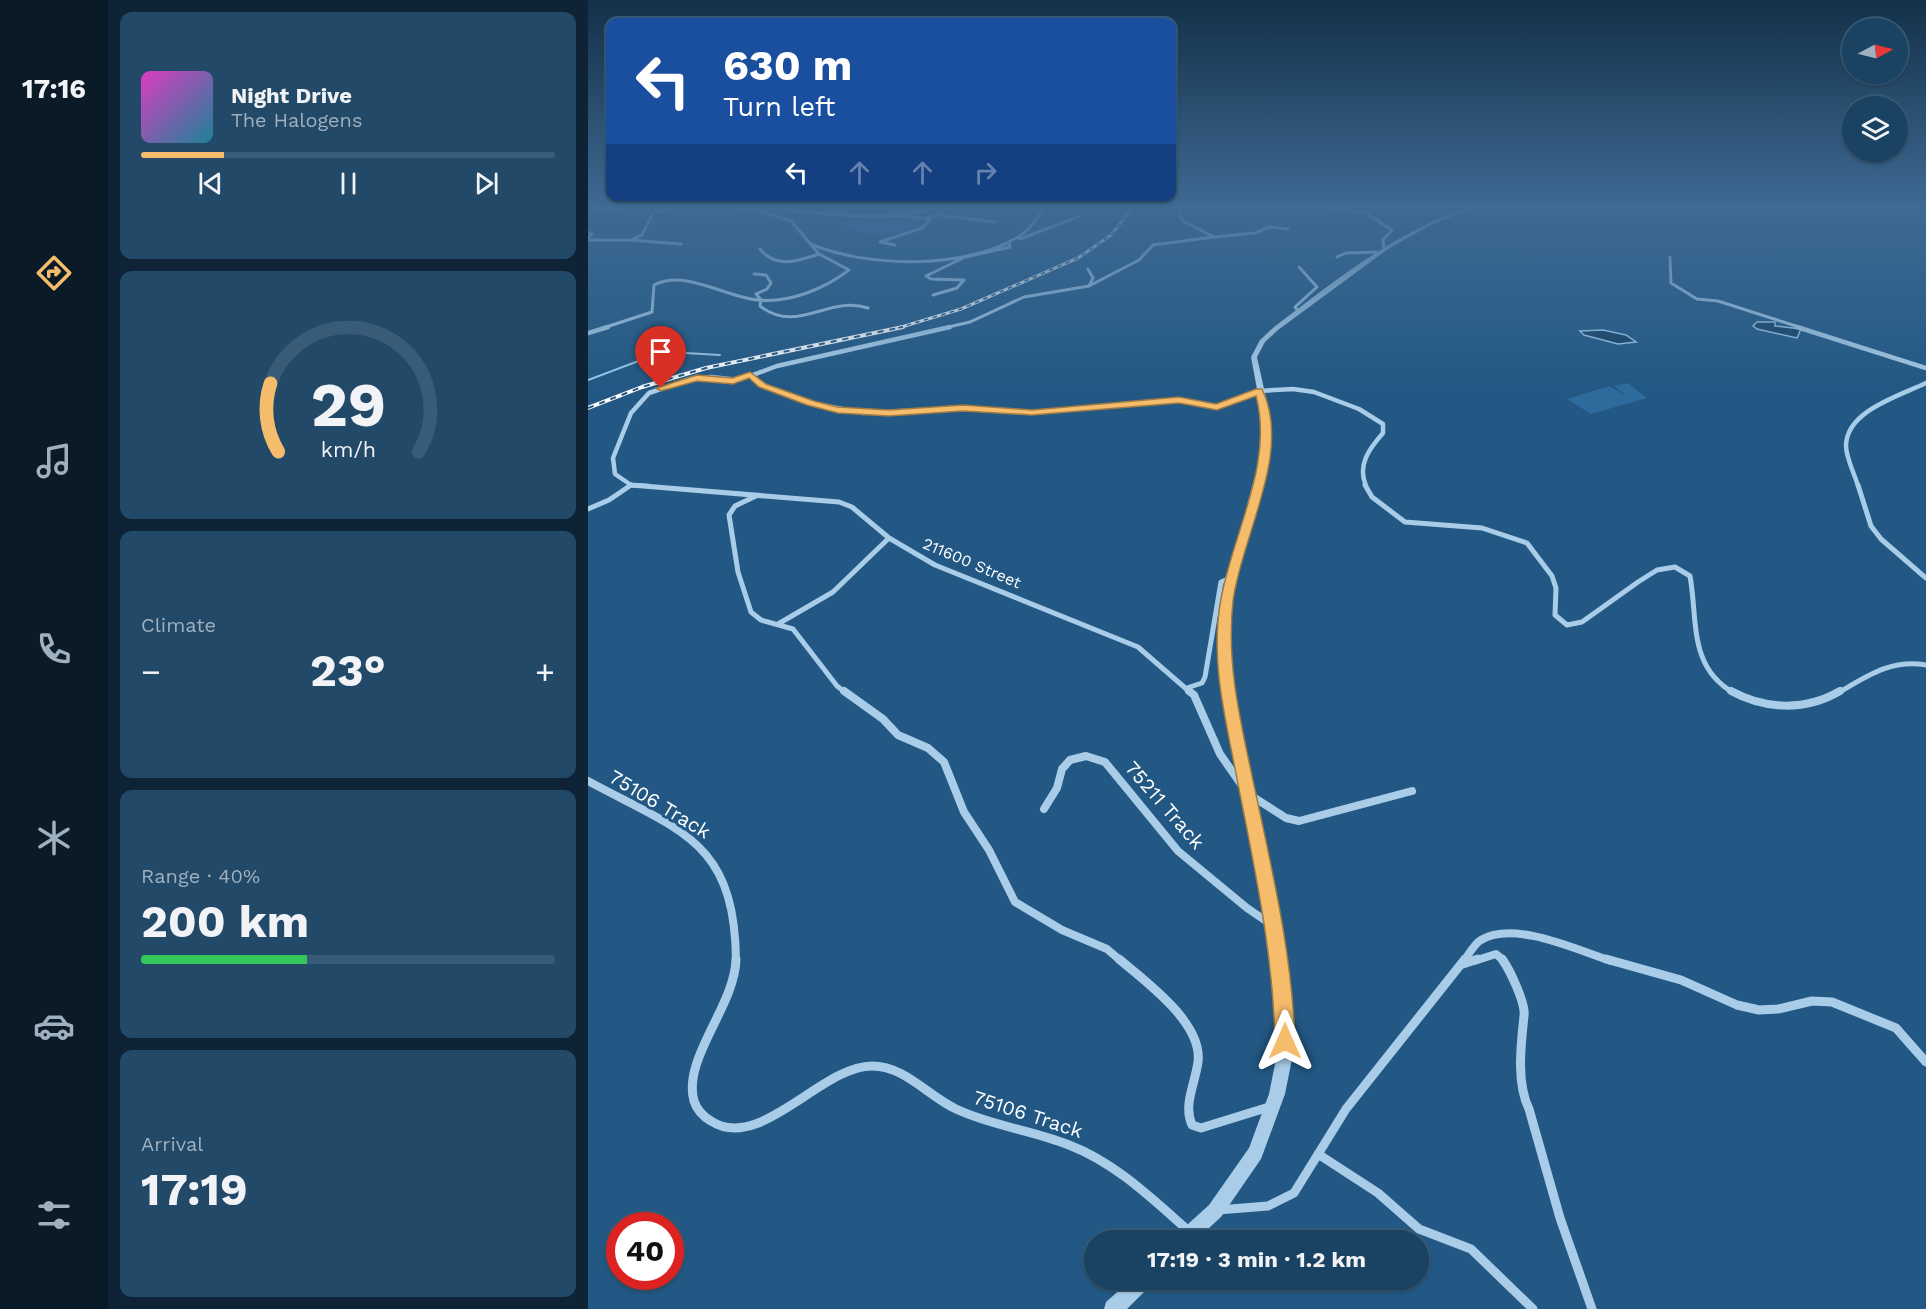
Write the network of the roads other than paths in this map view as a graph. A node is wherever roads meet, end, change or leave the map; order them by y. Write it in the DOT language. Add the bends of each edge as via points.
graph roads {
  1 [pos="844,267"];
  2 [pos="944,267"];
  3 [pos="1125,267"];
  4 [pos="1299,267"];
  5 [pos="1358,267"];
  6 [pos="1670,267"];
  7 [pos="1088,269"];
  8 [pos="754,274"];
  9 [pos="1089,286"];
  10 [pos="933,295"];
  11 [pos="761,300"];
  12 [pos="868,308"];
  13 [pos="1299,312"];
  14 [pos="588,333"];
  15 [pos="1926,368"];
  16 [pos="750,375"];
  17 [pos="1926,383"];
  18 [pos="1259,391"];
  19 [pos="631,485"];
  20 [pos="762,493"];
  21 [pos="588,508"];
  22 [pos="889,538"];
  23 [pos="1233,577"];
  24 [pos="1926,578"];
  25 [pos="778,624"];
  26 [pos="1926,665"];
  27 [pos="1187,688"];
  28 [pos="588,781"];
  29 [pos="1412,791"];
  30 [pos="1249,795"];
  31 [pos="1044,809"];
  32 [pos="1275,927"];
  33 [pos="1461,965"];
  34 [pos="1926,1062"];
  35 [pos="1273,1106"];
  36 [pos="1318,1154"];
  37 [pos="1215,1211"];
  38 [pos="1181,1230"];
  39 [pos="1195,1230"];
  40 [pos="1133,1290"];
  41 [pos="1137,1290"];
  42 [pos="1113,1309"];
  43 [pos="1127,1309"];
  44 [pos="1533,1309"];
  45 [pos="1592,1309"];
  1 -- 11 [label="street" via="849,270 798,295"];
  2 -- 10 [label="street" via="926,276 964,280 957,288"];
  3 -- 9 [label="street"];
  4 -- 13 [label="street" via="1317,287 1295,307"];
  5 -- 13 [label="street"];
  6 -- 15 [label="street" via="1671,283 1697,299 1718,301"];
  7 -- 9 [label="street" via="1093,278"];
  8 -- 11 [label="street" via="766,275 771,283 756,294"];
  9 -- 16 [label="street" via="1024,297 970,322 870,343"];
  11 -- 12 [label="street" via="763,309 786,318 855,303"];
  11 -- 14 [label="street" via="693,283 661,280 651,293 652,312"];
  13 -- 18 [label="street" via="1266,337 1255,351"];
  16 -- 18 [label="street" via="763,386 811,403 863,413 963,408 1032,412 1179,400 1217,407"];
  16 -- 19 [label="street" via="733,381 697,378 649,393 631,413 613,458 615,474"];
  17 -- 24 [label="street" via="1858,417 1850,428 1846,447 1871,526"];
  18 -- 23 [label="street" via="1266,416 1266,448"];
  18 -- 26 [label="street" via="1306,390 1378,419 1383,424 1383,433 1369,449 1362,468 1364,484 1372,497 1410,523 1482,528 1527,543 1552,576 1556,588 1555,615 1565,626 1576,627 1625,594 1642,577 1675,568 1690,576 1700,655 1706,669 1742,697 1788,706 1808,705 1900,662"];
  19 -- 20 [label="street, 211600 Street"];
  19 -- 21 [label="street"];
  20 -- 22 [label="street, 211600 Street" via="839,502 859,512"];
  20 -- 25 [label="street" via="735,506 729,515 738,573 752,612 761,620"];
  22 -- 25 [label="street" via="833,592"];
  22 -- 27 [label="street, 211600 Street" via="935,565 1138,647"];
  23 -- 27 [label="street" via="1221,582 1205,677"];
  23 -- 30 [label="street" via="1227,600 1224,677"];
  25 -- 35 [label="street" via="793,629 828,676 852,699 883,719 898,735 928,748 944,762 964,812 989,850 1015,902 1062,930 1107,949 1159,992 1189,1028 1197,1044 1198,1060 1187,1113 1192,1125 1201,1128"];
  27 -- 30 [label="street, 211600 Street" via="1199,705 1220,754"];
  28 -- 38 [label="street, 75106 Track" via="691,838 716,863 723,879 737,950 729,999 691,1085 693,1099 703,1116 717,1125 749,1127 772,1117 830,1077 862,1066 881,1066 900,1072 963,1112 1104,1161 1148,1194"];
  29 -- 30 [label="street" via="1299,821 1286,818"];
  30 -- 32 [label="street"];
  31 -- 32 [label="street, 75211 Track" via="1070,760 1086,756 1105,762 1178,851"];
  32 -- 35 [label="street" via="1286,1022 1284,1059"];
  33 -- 34 [label="street" via="1480,940 1499,933 1523,933 1681,980 1749,1008 1778,1010 1812,1001 1832,1002 1896,1028"];
  33 -- 36 [label="street" via="1346,1109"];
  33 -- 45 [label="street" via="1496,954 1511,972 1525,1014 1522,1095"];
  35 -- 37 [label="street" via="1255,1153"];
  36 -- 37 [label="street" via="1286,1200 1265,1207"];
  36 -- 44 [label="street" via="1378,1193 1419,1229 1484,1258"];
  37 -- 39 [label="street"];
  40 -- 42 [label="street"];
  41 -- 43 [label="street"];
}
